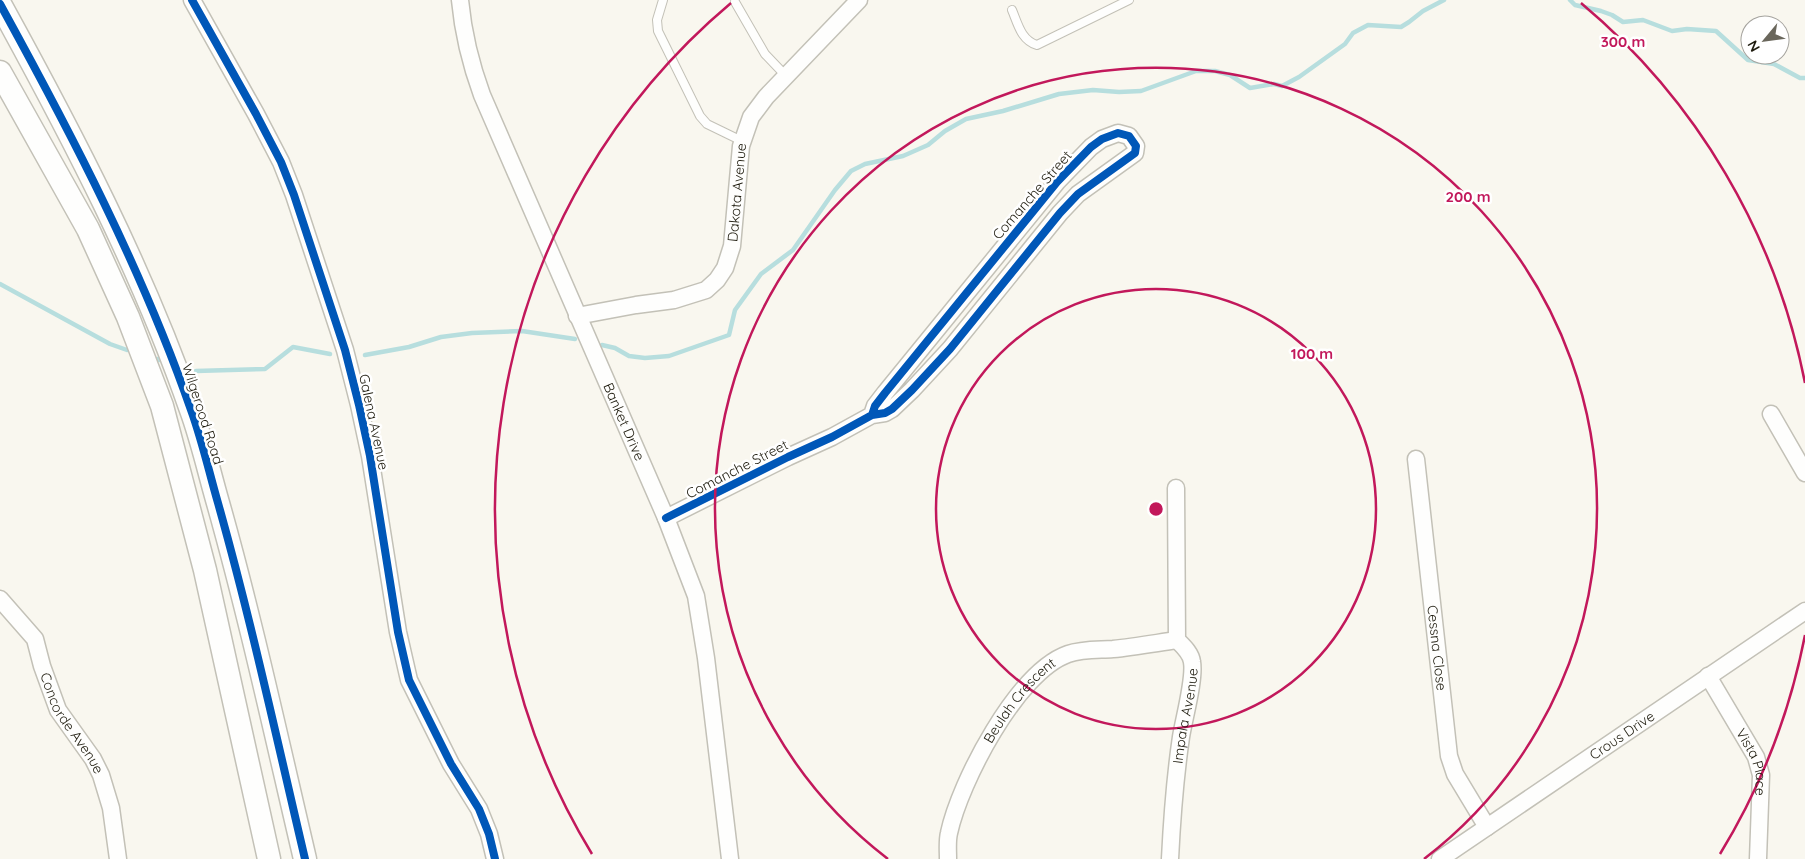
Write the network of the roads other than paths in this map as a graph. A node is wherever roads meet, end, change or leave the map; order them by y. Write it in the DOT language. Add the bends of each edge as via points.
graph roads {
  1 [pos="192,0"];
  2 [pos="460,0"];
  3 [pos="664,0"];
  4 [pos="857,0"];
  5 [pos="1129,0"];
  6 [pos="735,2"];
  7 [pos="0,4"];
  8 [pos="1012,10"];
  9 [pos="0,72"];
  10 [pos="786,77"];
  11 [pos="742,141"];
  12 [pos="577,316"];
  13 [pos="1770,414"];
  14 [pos="872,415"];
  15 [pos="1416,459"];
  16 [pos="1805,473"];
  17 [pos="1176,488"];
  18 [pos="666,518"];
  19 [pos="0,599"];
  20 [pos="1805,611"];
  21 [pos="1177,640"];
  22 [pos="1708,676"];
  23 [pos="1487,827"];
  24 [pos="118,859"];
  25 [pos="269,859"];
  26 [pos="305,859"];
  27 [pos="495,859"];
  28 [pos="730,859"];
  29 [pos="948,859"];
  30 [pos="1170,859"];
  31 [pos="1440,859"];
  32 [pos="1758,859"];
  1 -- 27 [label="street, Galena Avenue" via="281,162 294,196 345,350 359,404 409,680 451,764 479,809 490,834"];
  2 -- 12 [label="street, Banket Drive" via="477,82"];
  3 -- 11 [label="lane" via="657,20 658,31 700,116 707,124"];
  4 -- 10 [label="street, Dakota Avenue"];
  5 -- 8 [label="lane" via="1037,45 1025,38"];
  6 -- 10 [label="lane" via="765,54"];
  7 -- 26 [label="street, Wilgerood Road" via="64,120 168,345 192,413 235,564"];
  9 -- 25 [label="street" via="88,229 128,318 162,406 205,570"];
  10 -- 11 [label="street, Dakota Avenue" via="757,107"];
  11 -- 12 [label="street, Dakota Avenue" via="732,246 717,280 706,290 674,300"];
  12 -- 18 [label="street, Banket Drive"];
  13 -- 16 [label="street"];
  14 -- 14 [label="street, Comanche Street" via="885,393 1057,182 1102,139 1118,134 1129,136 1136,146 1135,153 1078,194 912,390 892,409"];
  14 -- 18 [label="street, Comanche Street"];
  15 -- 23 [label="street, Cessna Close" via="1451,765"];
  17 -- 21 [label="street"];
  18 -- 28 [label="street, Banket Drive" via="696,596"];
  19 -- 24 [label="street, Concorde Avenue" via="35,639 58,710 101,775 111,808"];
  20 -- 22 [label="street, Crous Drive"];
  21 -- 29 [label="street, Beulah Crescent" via="1068,654 1054,661 1028,684 1007,710 966,779 948,834"];
  21 -- 30 [label="street, Impala Avenue" via="1192,660 1192,671 1172,812"];
  22 -- 23 [label="street, Crous Drive"];
  22 -- 32 [label="street, Vista Place" via="1756,757 1761,776"];
  23 -- 31 [label="street, Crous Drive"];
}
